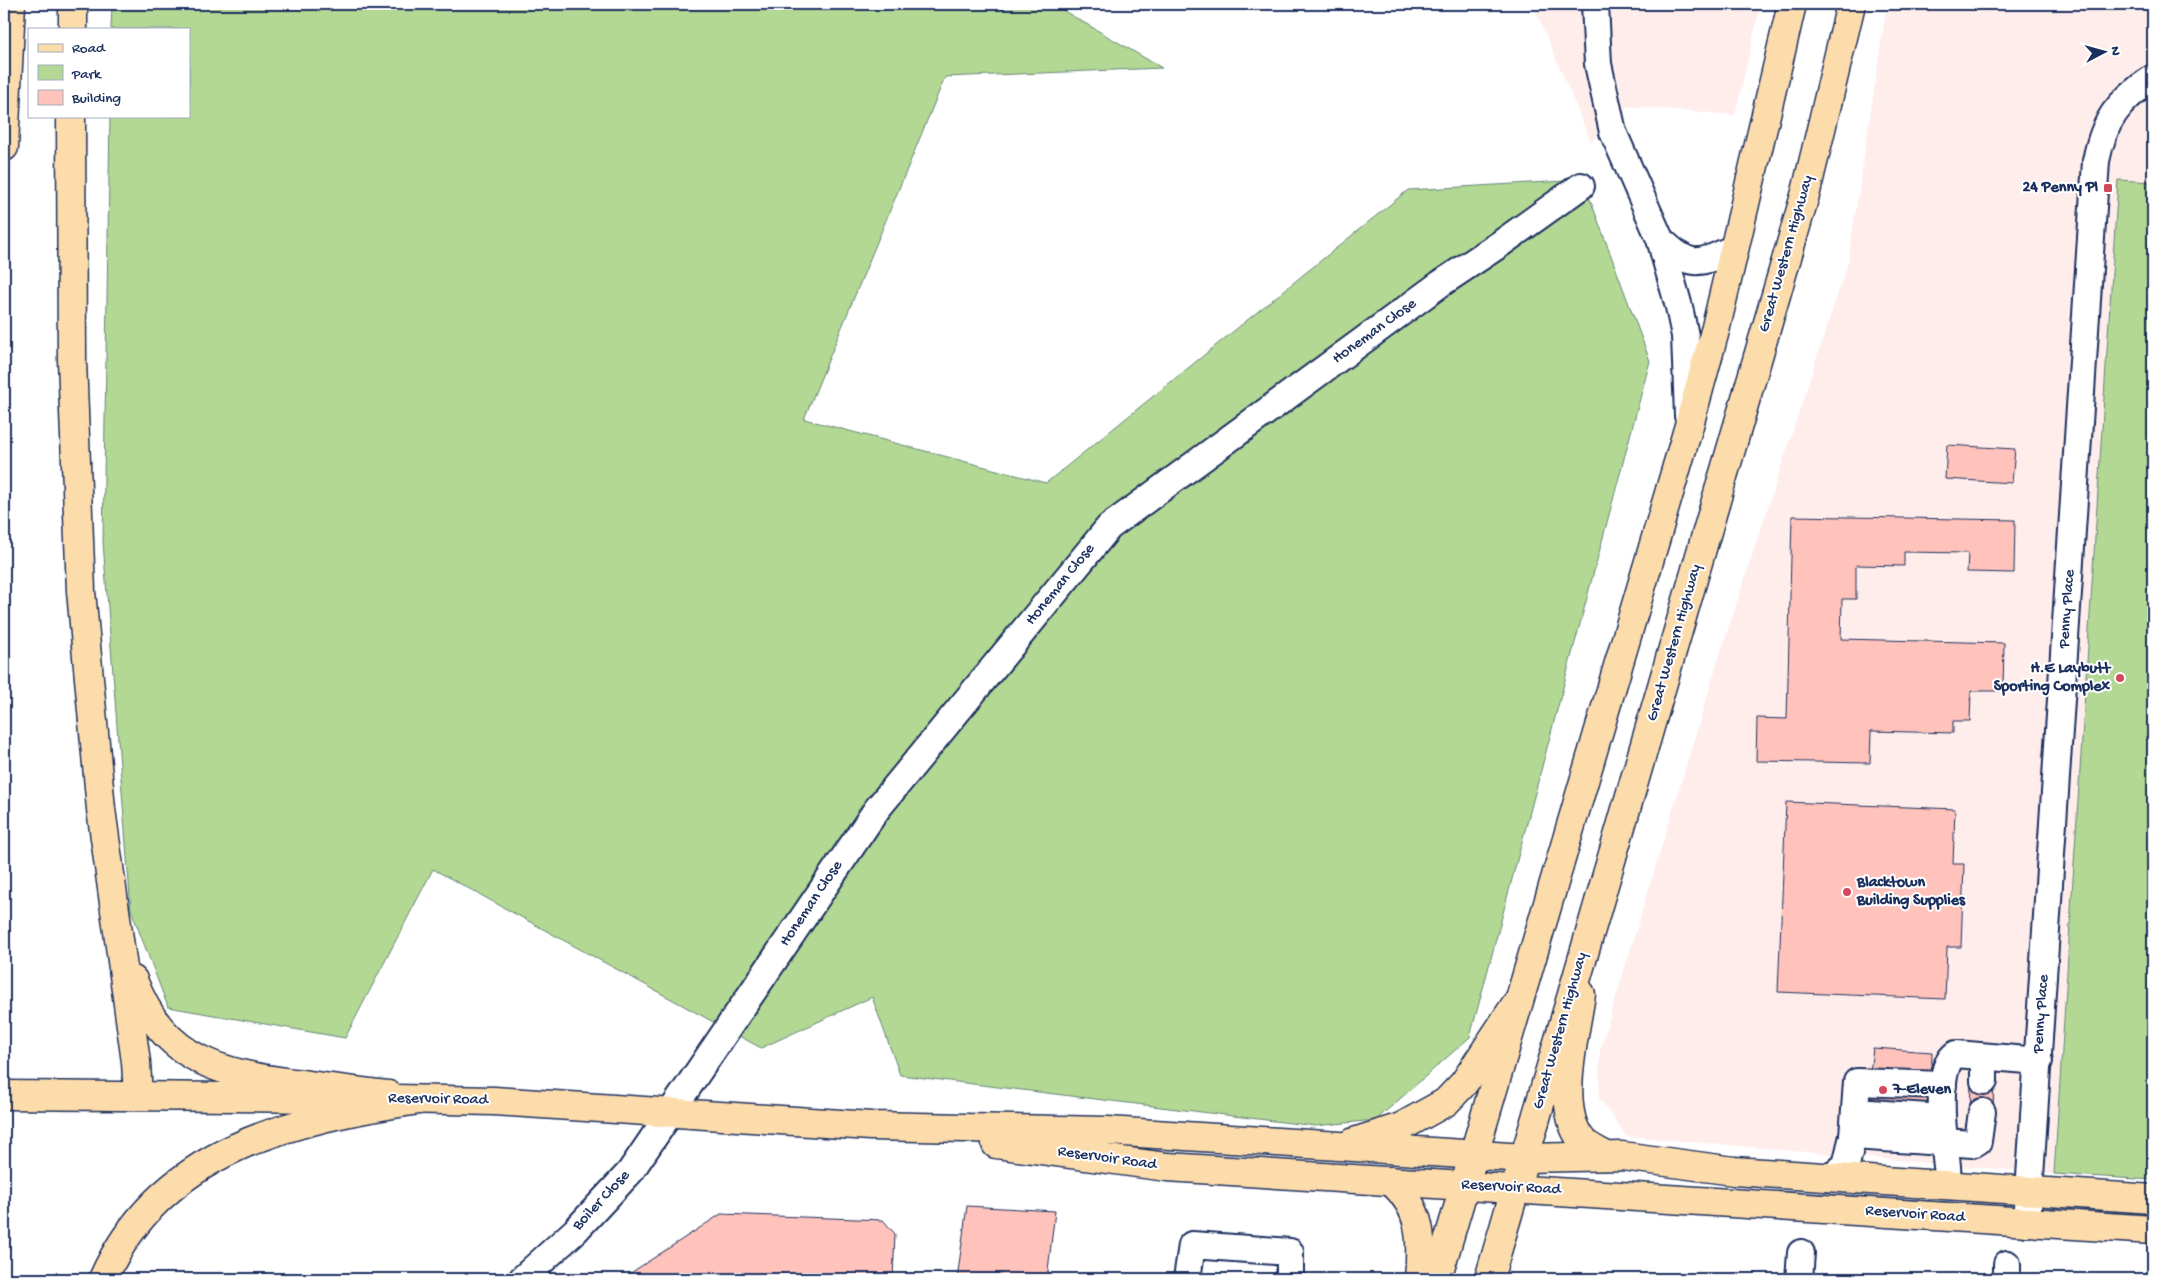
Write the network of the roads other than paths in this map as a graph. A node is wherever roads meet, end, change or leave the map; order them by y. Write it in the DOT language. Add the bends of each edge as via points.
graph roads {
  1 [pos="10,4"];
  2 [pos="64,4"];
  3 [pos="73,4"];
  4 [pos="1595,4"];
  5 [pos="1792,4"];
  6 [pos="1851,4"];
  7 [pos="66,28"];
  8 [pos="73,28"];
  9 [pos="2153,78"];
  10 [pos="71,118"];
  11 [pos="4,147"];
  12 [pos="1581,186"];
  13 [pos="1660,239"];
  14 [pos="1734,248"];
  15 [pos="1688,430"];
  16 [pos="1591,928"];
  17 [pos="119,941"];
  18 [pos="1520,1000"];
  19 [pos="2039,1060"];
  20 [pos="1943,1085"];
  21 [pos="4,1095"];
  22 [pos="138,1096"];
  23 [pos="419,1100"];
  24 [pos="669,1112"];
  25 [pos="1982,1112"];
  26 [pos="1854,1124"];
  27 [pos="871,1126"];
  28 [pos="1943,1130"];
  29 [pos="1340,1146"];
  30 [pos="1474,1155"];
  31 [pos="1606,1156"];
  32 [pos="1525,1158"];
  33 [pos="1830,1178"];
  34 [pos="1391,1180"];
  35 [pos="1948,1185"];
  36 [pos="1466,1186"];
  37 [pos="1517,1188"];
  38 [pos="2030,1191"];
  39 [pos="2153,1199"];
  40 [pos="2027,1223"];
  41 [pos="2153,1230"];
  42 [pos="1801,1253"];
  43 [pos="103,1279"];
  44 [pos="522,1279"];
  45 [pos="1187,1279"];
  46 [pos="1290,1279"];
  47 [pos="1420,1279"];
  48 [pos="1436,1279"];
  49 [pos="1490,1279"];
  50 [pos="1799,1279"];
  1 -- 11 [label="main road"];
  2 -- 7 [label="street"];
  3 -- 8 [label="main road"];
  4 -- 13 [label="street" via="1598,64 1613,132"];
  5 -- 14 [label="main road"];
  6 -- 16 [label="main road, Great Western Highway" via="1803,202"];
  9 -- 19 [label="street, Penny Place" via="2135,90 2114,112 2104,129 2096,161"];
  10 -- 17 [label="main road" via="72,360 81,591 101,809"];
  12 -- 24 [label="street, Honeman Close" via="1440,284 1109,527 877,809"];
  13 -- 14 [label="street" via="1677,256 1693,262 1709,260"];
  13 -- 15 [label="street" via="1685,336"];
  14 -- 15 [label="main road"];
  15 -- 18 [label="main road"];
  16 -- 31 [label="main road" via="1569,1075 1569,1107 1580,1138"];
  16 -- 32 [label="main road, Great Western Highway"];
  17 -- 22 [label="main road"];
  17 -- 23 [label="main road" via="149,1014 166,1035 206,1063 229,1073 255,1078"];
  18 -- 29 [label="main road" via="1464,1083 1446,1102 1401,1127"];
  18 -- 30 [label="main road"];
  19 -- 20 [label="street" via="1984,1069 1956,1054 1946,1067"];
  19 -- 38 [label="street, Penny Place"];
  20 -- 26 [label="street" via="1857,1082"];
  20 -- 28 [label="street"];
  21 -- 22 [label="main road, Reservoir Road"];
  22 -- 23 [label="main road, Reservoir Road"];
  23 -- 24 [label="main road, Reservoir Road" via="494,1101"];
  23 -- 43 [label="main road" via="344,1112 288,1126 247,1142 205,1164 182,1179 138,1221"];
  24 -- 27 [label="main road, Reservoir Road"];
  24 -- 44 [label="street, Boiler Close" via="612,1194"];
  25 -- 28 [label="street" via="1978,1141 1973,1144"];
  26 -- 28 [label="street"];
  26 -- 33 [label="street" via="1846,1165"];
  27 -- 29 [label="main road, Reservoir Road" via="1108,1131"];
  27 -- 34 [label="main road, Reservoir Road" via="1168,1167"];
  28 -- 35 [label="street"];
  29 -- 30 [label="main road, Reservoir Road"];
  30 -- 32 [label="main road, Reservoir Road"];
  30 -- 36 [label="main road"];
  31 -- 32 [label="main road, Reservoir Road"];
  31 -- 33 [label="main road, Reservoir Road"];
  32 -- 37 [label="main road, Great Western Highway"];
  33 -- 35 [label="main road, Reservoir Road"];
  34 -- 36 [label="main road, Reservoir Road"];
  34 -- 47 [label="main road" via="1403,1191 1417,1216 1421,1238"];
  35 -- 38 [label="main road, Reservoir Road"];
  36 -- 37 [label="main road, Reservoir Road"];
  36 -- 48 [label="main road"];
  37 -- 40 [label="main road, Reservoir Road"];
  37 -- 49 [label="main road, Great Western Highway"];
  38 -- 39 [label="main road, Reservoir Road"];
  38 -- 40 [label="street, Penny Place"];
  40 -- 41 [label="main road, Reservoir Road"];
  42 -- 50 [label="street"];
  45 -- 46 [label="street" via="1192,1245 1290,1252"];
}
